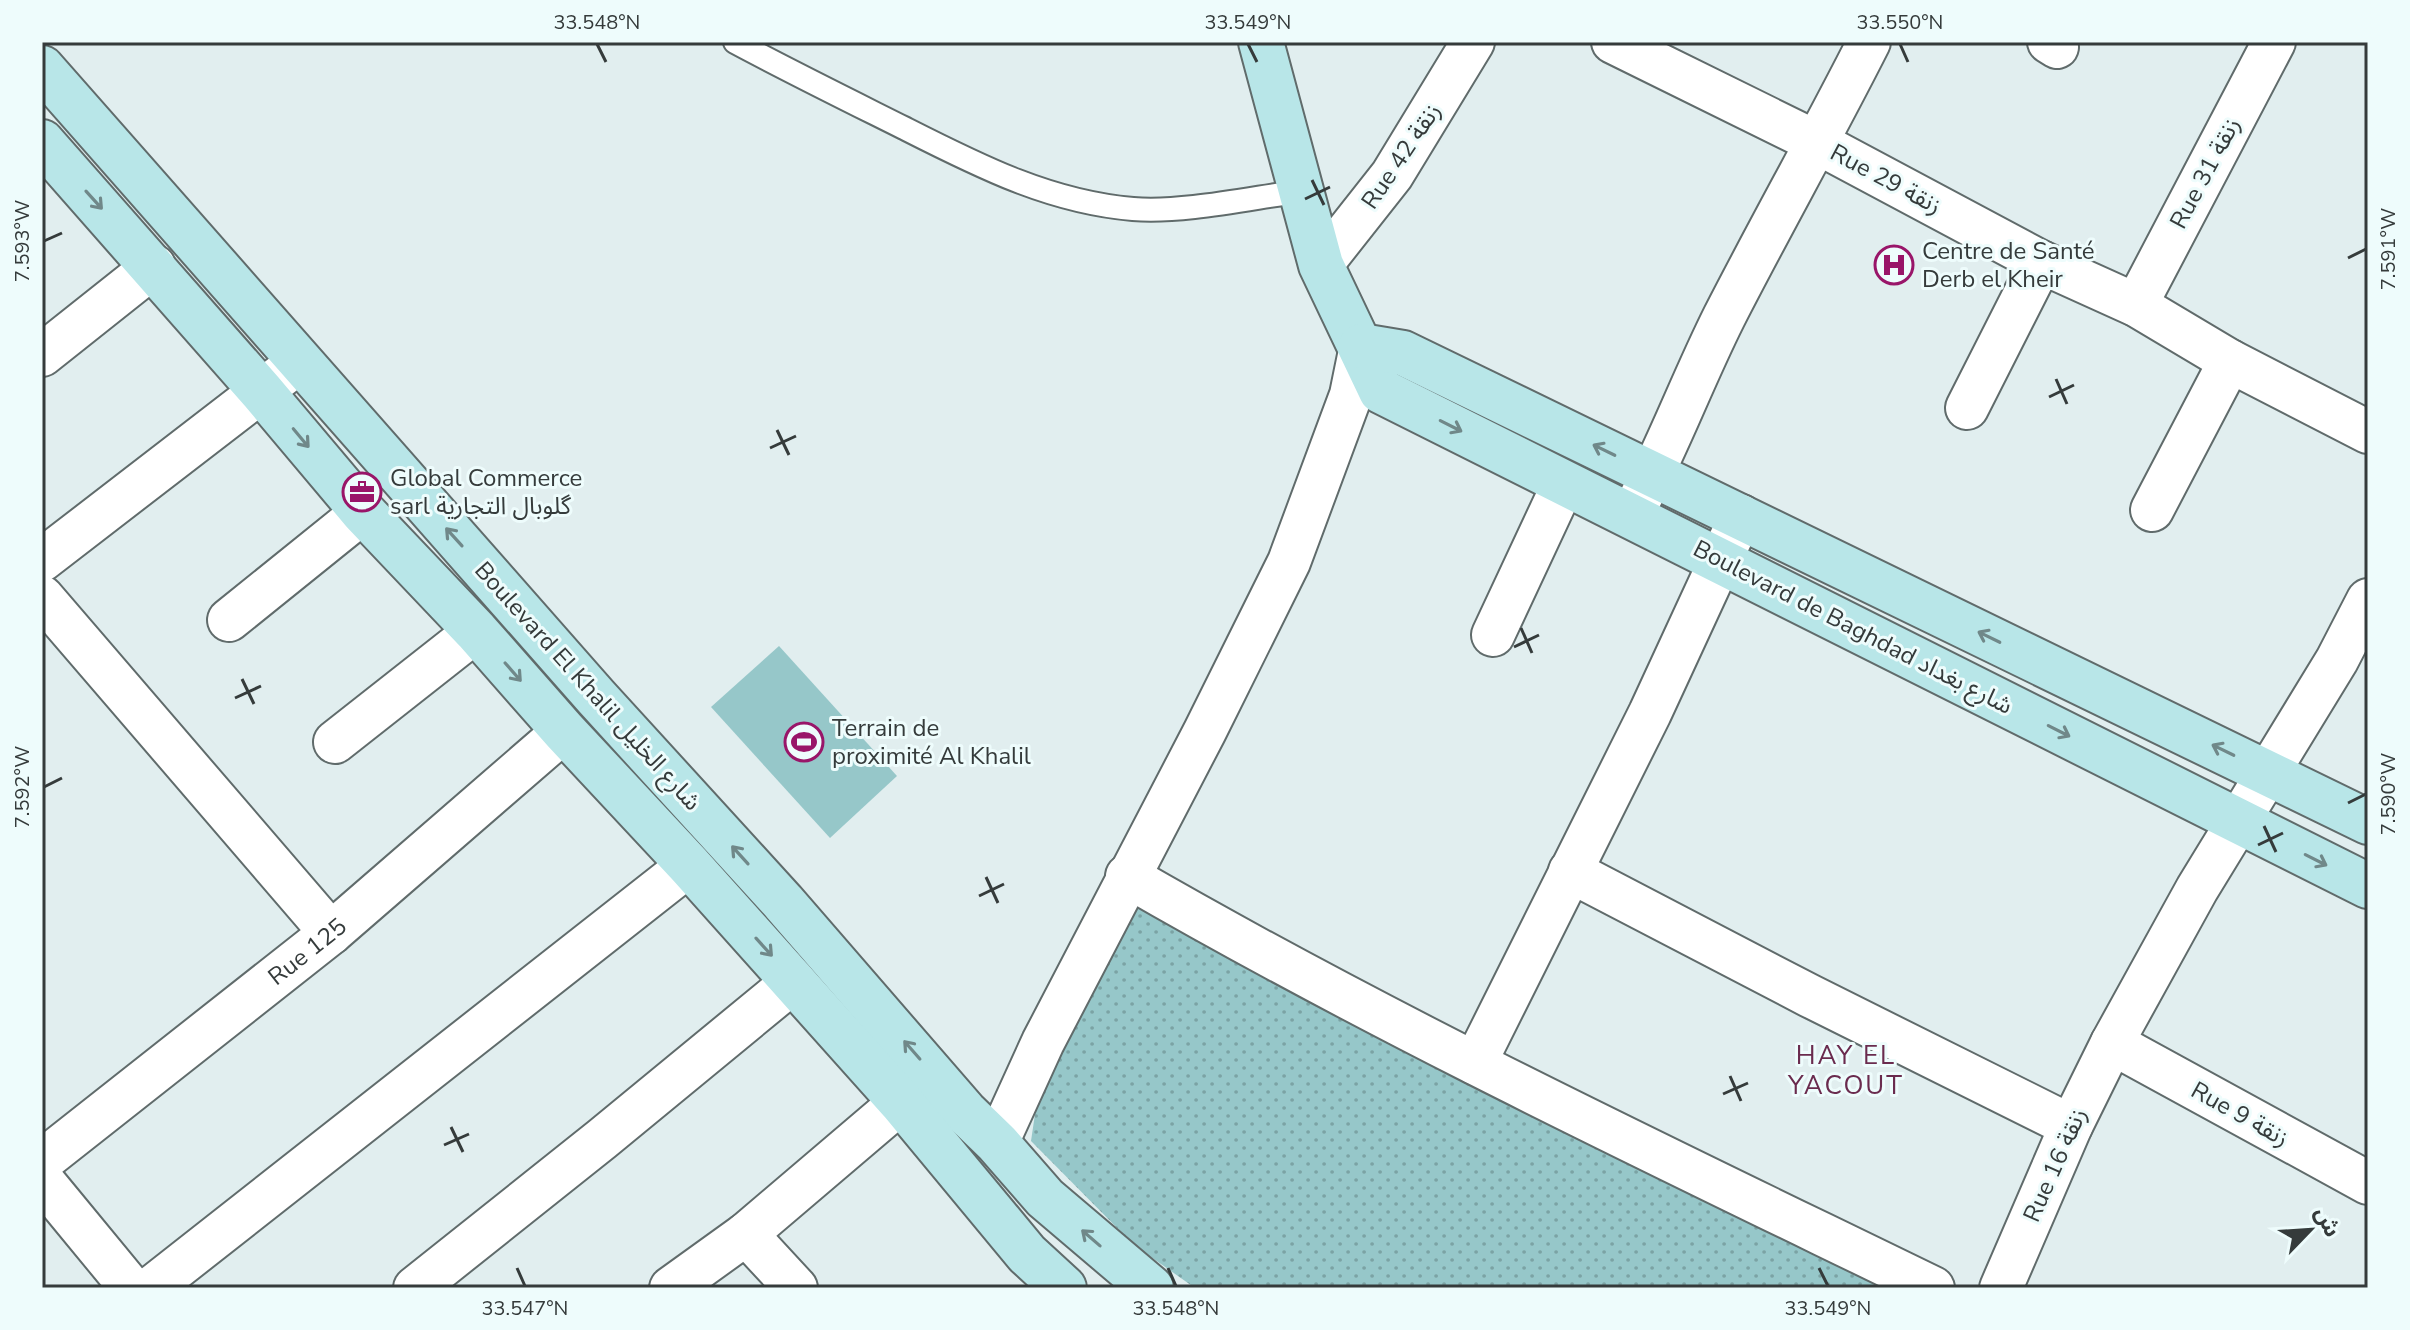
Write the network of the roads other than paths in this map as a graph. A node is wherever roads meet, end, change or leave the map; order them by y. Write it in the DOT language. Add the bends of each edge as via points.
graph roads {
  1 [pos="735,42"];
  2 [pos="1261,42"];
  3 [pos="1473,42"];
  4 [pos="1613,42"];
  5 [pos="1869,42"];
  6 [pos="2274,42"];
  7 [pos="42,68"];
  8 [pos="42,142"];
  9 [pos="1818,143"];
  10 [pos="1303,191"];
  11 [pos="2041,262"];
  12 [pos="1321,265"];
  13 [pos="154,266"];
  14 [pos="2136,305"];
  15 [pos="1361,346"];
  16 [pos="42,355"];
  17 [pos="2230,361"];
  18 [pos="299,362"];
  19 [pos="262,392"];
  20 [pos="1967,408"];
  21 [pos="2368,432"];
  22 [pos="1654,474"];
  23 [pos="1564,483"];
  24 [pos="2152,510"];
  25 [pos="363,512"];
  26 [pos="1631,516"];
  27 [pos="1741,516"];
  28 [pos="42,560"];
  29 [pos="1720,561"];
  30 [pos="42,597"];
  31 [pos="2368,600"];
  32 [pos="229,620"];
  33 [pos="476,631"];
  34 [pos="1493,635"];
  35 [pos="564,731"];
  36 [pos="335,742"];
  37 [pos="2268,772"];
  38 [pos="2238,820"];
  39 [pos="2368,822"];
  40 [pos="689,865"];
  41 [pos="1570,871"];
  42 [pos="1127,876"];
  43 [pos="2368,886"];
  44 [pos="331,933"];
  45 [pos="794,981"];
  46 [pos="1043,1042"];
  47 [pos="2112,1043"];
  48 [pos="1475,1063"];
  49 [pos="901,1102"];
  50 [pos="965,1112"];
  51 [pos="2071,1126"];
  52 [pos="997,1143"];
  53 [pos="42,1161"];
  54 [pos="42,1180"];
  55 [pos="2368,1183"];
  56 [pos="746,1234"];
  57 [pos="433,1283"];
  58 [pos="131,1288"];
  59 [pos="151,1288"];
  60 [pos="671,1288"];
  61 [pos="796,1288"];
  62 [pos="1064,1288"];
  63 [pos="1151,1288"];
  64 [pos="1933,1288"];
  65 [pos="2001,1288"];
  1 -- 10 [label="lane" via="995,174 1056,195 1136,209"];
  2 -- 10 [label="street, Boulevard de Baghdad شارع بغداد"];
  3 -- 12 [label="street, Rue 42 زنقة" via="1392,175"];
  4 -- 9 [label="street, Rue 29 زنقة"];
  5 -- 9 [label="street"];
  6 -- 14 [label="street, Rue 31 زنقة"];
  7 -- 18 [label="street, Boulevard El Khalil شارع الخليل"];
  8 -- 13 [label="street, Boulevard El Khalil شارع الخليل, one-way"];
  9 -- 11 [label="street, Rue 29 زنقة"];
  9 -- 22 [label="street" via="1723,319"];
  10 -- 12 [label="street, Boulevard de Baghdad شارع بغداد"];
  11 -- 14 [label="street, Rue 29 زنقة"];
  11 -- 20 [label="street"];
  12 -- 15 [label="street, Boulevard de Baghdad شارع بغداد"];
  13 -- 16 [label="street"];
  13 -- 19 [label="street, Boulevard El Khalil شارع الخليل"];
  14 -- 17 [label="street, Rue 29 زنقة"];
  22 -- 15 [label="street, Boulevard de Baghdad شارع بغداد, one-way" via="1403,353"];
  15 -- 23 [label="street, Boulevard de Baghdad شارع بغداد, one-way" via="1381,391"];
  15 -- 42 [label="street" via="1351,395 1289,562"];
  17 -- 21 [label="street, Rue 29 زنقة"];
  17 -- 24 [label="street"];
  18 -- 19 [label="street"];
  50 -- 18 [label="street, Boulevard El Khalil شارع الخليل, one-way"];
  19 -- 25 [label="street, Boulevard El Khalil شارع الخليل, one-way"];
  19 -- 28 [label="street"];
  22 -- 26 [label="street"];
  22 -- 27 [label="street, Boulevard de Baghdad شارع بغداد"];
  23 -- 26 [label="street, Boulevard de Baghdad شارع بغداد"];
  23 -- 34 [label="street"];
  25 -- 32 [label="street"];
  25 -- 33 [label="street, Boulevard El Khalil شارع الخليل"];
  26 -- 29 [label="street, Boulevard de Baghdad شارع بغداد"];
  27 -- 29 [label="street"];
  37 -- 27 [label="street, Boulevard de Baghdad شارع بغداد, one-way"];
  29 -- 38 [label="street, Boulevard de Baghdad شارع بغداد, one-way"];
  29 -- 41 [label="street"];
  30 -- 44 [label="street"];
  31 -- 37 [label="street, Rue 16 زنقة"];
  33 -- 35 [label="street, Boulevard El Khalil شارع الخليل, one-way"];
  33 -- 36 [label="street"];
  35 -- 40 [label="street, Boulevard El Khalil شارع الخليل"];
  35 -- 44 [label="street, Rue 125"];
  37 -- 38 [label="street, Rue 16 زنقة"];
  37 -- 39 [label="street, Boulevard de Baghdad شارع بغداد"];
  38 -- 43 [label="street, Boulevard de Baghdad شارع بغداد, one-way"];
  38 -- 47 [label="street, Rue 16 زنقة"];
  40 -- 45 [label="street, Boulevard El Khalil شارع الخليل, one-way"];
  40 -- 59 [label="street"];
  41 -- 48 [label="street"];
  41 -- 51 [label="street"];
  42 -- 46 [label="street"];
  42 -- 48 [label="street" via="1230,936"];
  44 -- 53 [label="street, Rue 125"];
  45 -- 49 [label="street, Boulevard El Khalil شارع الخليل"];
  45 -- 57 [label="street"];
  46 -- 50 [label="street"];
  46 -- 52 [label="street"];
  47 -- 51 [label="street, Rue 16 زنقة"];
  47 -- 55 [label="street, Rue 9 زنقة"];
  48 -- 64 [label="street"];
  49 -- 56 [label="street"];
  49 -- 62 [label="street, Boulevard El Khalil شارع الخليل" via="1027,1254"];
  50 -- 52 [label="street, Boulevard El Khalil شارع الخليل"];
  51 -- 65 [label="street, Rue 16 زنقة"];
  63 -- 52 [label="street, Boulevard El Khalil شارع الخليل, one-way" via="1045,1198"];
  54 -- 58 [label="street"];
  56 -- 60 [label="street"];
  56 -- 61 [label="street"];
}
